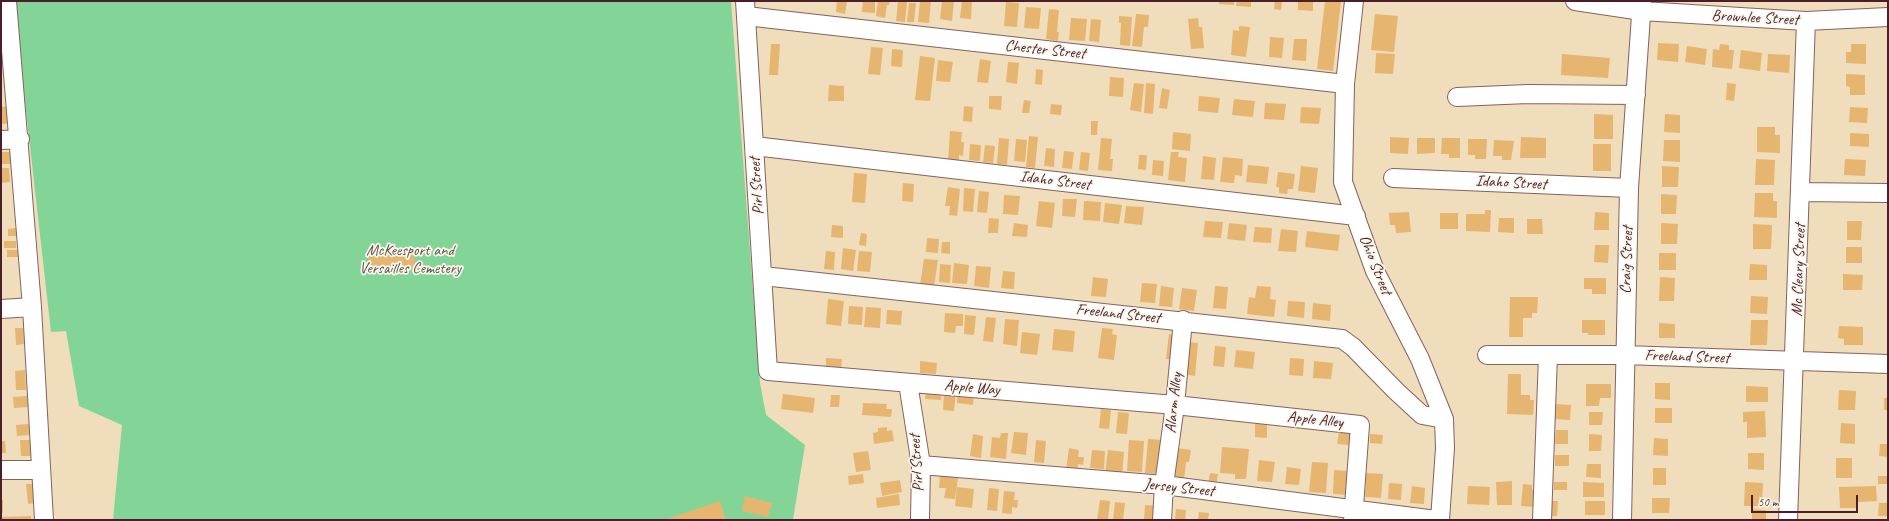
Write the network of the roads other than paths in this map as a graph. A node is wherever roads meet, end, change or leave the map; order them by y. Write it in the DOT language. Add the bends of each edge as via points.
graph roads {
  1 [pos="8,1"];
  2 [pos="1354,1"];
  3 [pos="1575,1"];
  4 [pos="1642,6"];
  5 [pos="745,9"];
  6 [pos="1888,17"];
  7 [pos="1806,21"];
  8 [pos="1345,84"];
  9 [pos="1636,95"];
  10 [pos="1457,97"];
  11 [pos="20,139"];
  12 [pos="1,140"];
  13 [pos="754,146"];
  14 [pos="1393,178"];
  15 [pos="1629,188"];
  16 [pos="1801,192"];
  17 [pos="1888,193"];
  18 [pos="1356,216"];
  19 [pos="763,276"];
  20 [pos="32,307"];
  21 [pos="1,309"];
  22 [pos="1183,320"];
  23 [pos="1487,355"];
  24 [pos="1548,355"];
  25 [pos="1624,355"];
  26 [pos="1795,361"];
  27 [pos="1888,364"];
  28 [pos="768,371"];
  29 [pos="908,383"];
  30 [pos="1175,405"];
  31 [pos="1444,419"];
  32 [pos="921,465"];
  33 [pos="1,470"];
  34 [pos="40,470"];
  35 [pos="1164,485"];
  36 [pos="1353,515"];
  37 [pos="44,520"];
  38 [pos="920,520"];
  39 [pos="1162,520"];
  40 [pos="1436,520"];
  41 [pos="1440,520"];
  42 [pos="1542,520"];
  43 [pos="1622,520"];
  44 [pos="1788,520"];
  1 -- 11 [label="street"];
  2 -- 8 [label="street, Ohio Street"];
  3 -- 4 [label="street, Brownlee Street"];
  4 -- 7 [label="street, Brownlee Street"];
  4 -- 9 [label="street, Craig Street"];
  5 -- 8 [label="street, Chester Street"];
  5 -- 13 [label="street, Pirl Street"];
  6 -- 7 [label="street, Brownlee Street"];
  7 -- 16 [label="street, Mc Cleary Street"];
  8 -- 18 [label="street, Ohio Street" via="1343,182"];
  9 -- 10 [label="street" via="1528,94"];
  9 -- 15 [label="street, Craig Street"];
  11 -- 12 [label="street"];
  11 -- 20 [label="street"];
  13 -- 18 [label="street, Idaho Street"];
  13 -- 19 [label="street, Pirl Street"];
  14 -- 15 [label="street, Idaho Street"];
  15 -- 25 [label="street, Craig Street"];
  16 -- 17 [label="street"];
  16 -- 26 [label="street, Mc Cleary Street"];
  18 -- 31 [label="street, Ohio Street" via="1375,271 1420,359"];
  19 -- 22 [label="street, Freeland Street"];
  19 -- 28 [label="street, Pirl Street"];
  20 -- 21 [label="street"];
  20 -- 34 [label="street"];
  22 -- 30 [label="street, Alarm Alley"];
  22 -- 31 [label="street, Freeland Street" via="1342,339 1354,347 1422,415"];
  23 -- 24 [label="street, Freeland Street"];
  24 -- 25 [label="street, Freeland Street"];
  24 -- 42 [label="street"];
  25 -- 26 [label="street, Freeland Street"];
  25 -- 43 [label="street, Craig Street"];
  26 -- 27 [label="street, Freeland Street"];
  26 -- 44 [label="street, Mc Cleary Street"];
  28 -- 29 [label="street, Apple Way"];
  29 -- 30 [label="street, Apple Way"];
  29 -- 32 [label="street, Pirl Street"];
  30 -- 35 [label="street, Alarm Alley"];
  30 -- 36 [label="street, Apple Alley" via="1360,425"];
  31 -- 41 [label="street, Ohio Street" via="1445,448"];
  32 -- 35 [label="street, Jersey Street"];
  32 -- 38 [label="street, Pirl Street"];
  33 -- 34 [label="street"];
  34 -- 37 [label="street"];
  35 -- 36 [label="street, Jersey Street"];
  35 -- 39 [label="street, Alarm Alley"];
  36 -- 40 [label="street, Jersey Street"];
}
